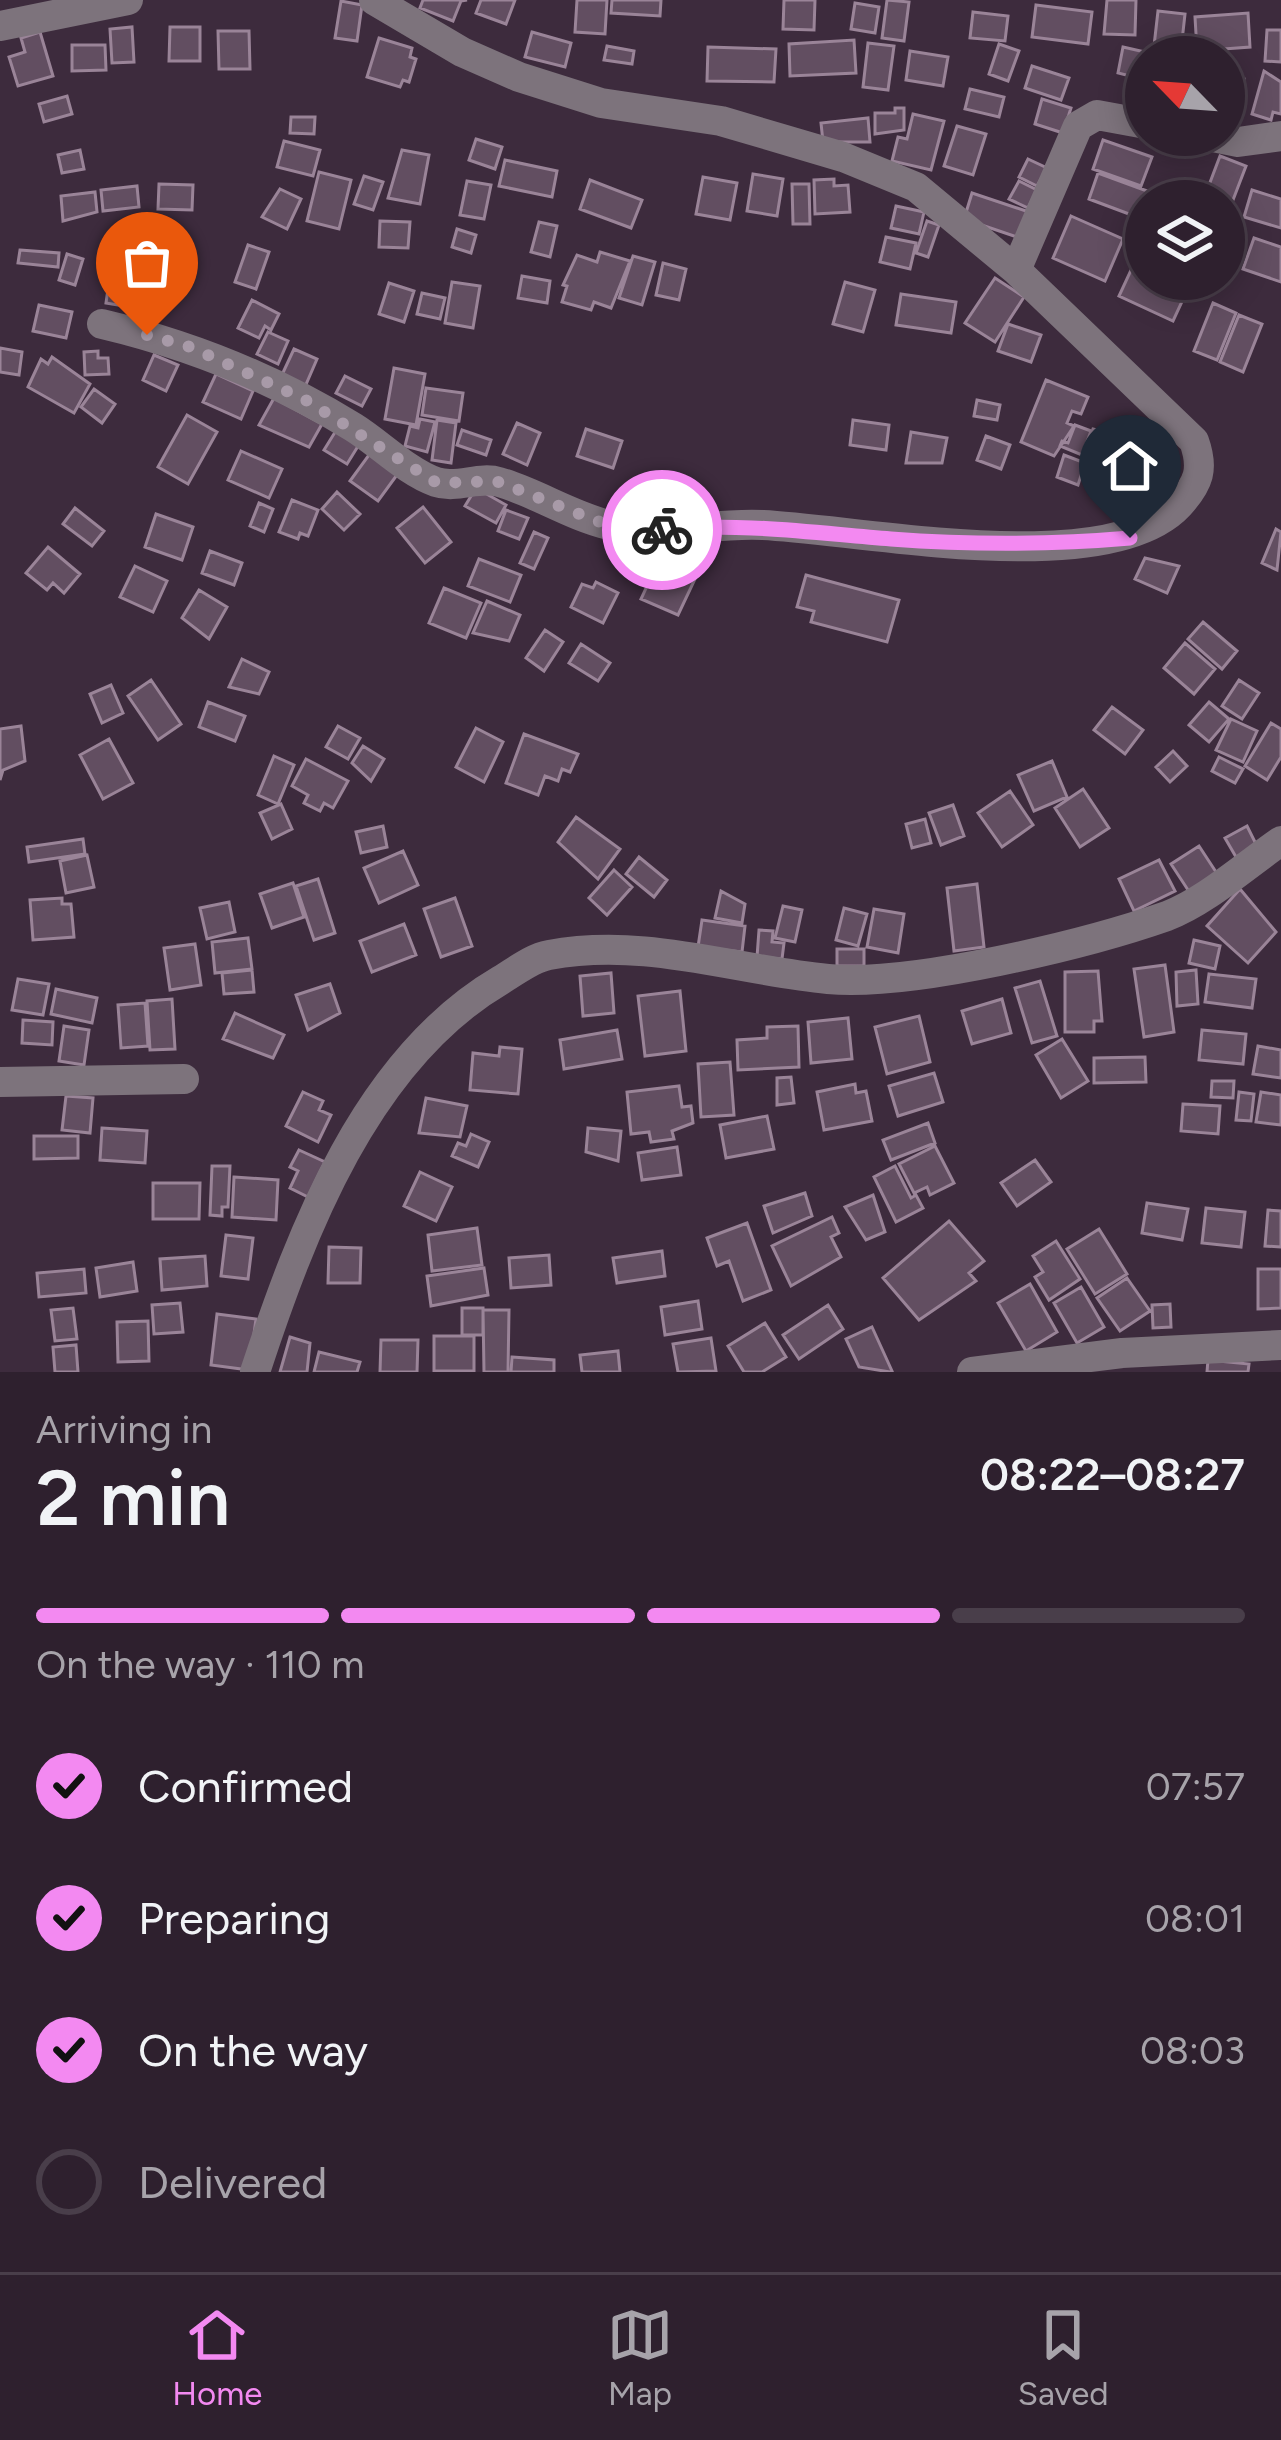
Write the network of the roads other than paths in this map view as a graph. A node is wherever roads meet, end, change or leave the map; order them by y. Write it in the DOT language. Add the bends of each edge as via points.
graph roads {
  1 [pos="128,0"];
  2 [pos="374,0"];
  3 [pos="0,26"];
  4 [pos="1125,120"];
  5 [pos="1281,136"];
  6 [pos="1245,141"];
  7 [pos="1016,269"];
  8 [pos="102,324"];
  9 [pos="1281,842"];
  10 [pos="184,1079"];
  11 [pos="0,1082"];
  12 [pos="1281,1345"];
  13 [pos="980,1371"];
  14 [pos="255,1372"];
  1 -- 3 [label="street"];
  2 -- 7 [label="street" via="519,77 601,103 721,121 885,173 945,206"];
  4 -- 7 [label="street" via="1097,115 1078,126"];
  5 -- 6 [label="street"];
  7 -- 8 [label="street" via="1193,441 1202,464 1195,488 1167,518 1130,538 1003,544 769,525 610,526 496,481 437,483 354,428 237,368"];
  9 -- 14 [label="street" via="1169,915 937,971 830,979 708,956 604,949 543,955 482,991 438,1030 368,1114 319,1197"];
  10 -- 11 [label="street"];
  12 -- 13 [label="street"];
}
